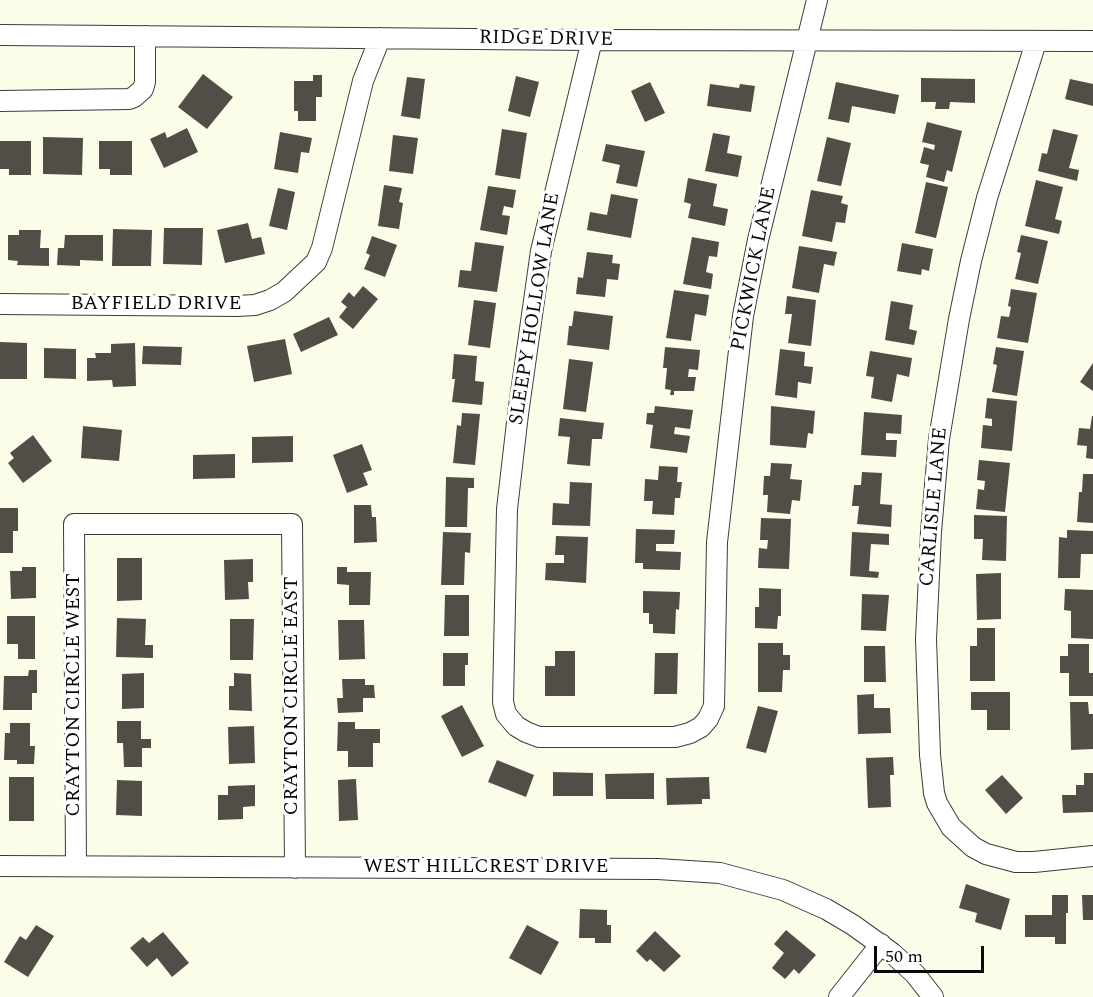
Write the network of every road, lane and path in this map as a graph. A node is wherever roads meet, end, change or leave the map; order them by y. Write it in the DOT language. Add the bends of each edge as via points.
graph roads {
  1 [pos="817,0"];
  2 [pos="0,35"];
  3 [pos="145,36"];
  4 [pos="380,38"];
  5 [pos="592,40"];
  6 [pos="807,41"];
  7 [pos="1093,41"];
  8 [pos="1036,42"];
  9 [pos="0,101"];
  10 [pos="0,304"];
  11 [pos="74,524"];
  12 [pos="717,542"];
  13 [pos="1093,856"];
  14 [pos="0,866"];
  15 [pos="76,866"];
  16 [pos="295,868"];
  17 [pos="881,944"];
  18 [pos="839,997"];
  19 [pos="933,997"];
  1 -- 6 [label="street, PICKWICK LANE"];
  2 -- 3 [label="street, RIDGE DRIVE"];
  3 -- 4 [label="street, RIDGE DRIVE"];
  3 -- 9 [label="street" via="145,82 134,97"];
  4 -- 5 [label="street, RIDGE DRIVE"];
  4 -- 10 [label="street, BAYFIELD DRIVE" via="363,81 322,248 316,262 284,292 255,305 237,306"];
  5 -- 6 [label="street, RIDGE DRIVE"];
  5 -- 12 [label="street, SLEEPY HOLLOW LANE" via="541,251 507,509 503,702 506,714 516,726 539,737 675,736 701,727 714,706"];
  6 -- 8 [label="street, RIDGE DRIVE"];
  6 -- 12 [label="street, PICKWICK LANE" via="743,316"];
  7 -- 8 [label="street, RIDGE DRIVE"];
  8 -- 13 [label="street, CARLISLE LANE" via="971,261 939,440 926,639 930,755 934,793 944,817 973,847 1016,862"];
  11 -- 15 [label="street, CRAYTON CIRCLE WEST"];
  11 -- 16 [label="street, CRAYTON CIRCLE EAST" via="292,524"];
  14 -- 15 [label="street, WEST HILLCREST DRIVE"];
  15 -- 16 [label="street, WEST HILLCREST DRIVE"];
  16 -- 17 [label="street, WEST HILLCREST DRIVE" via="658,869 720,873 806,899"];
  17 -- 18 [label="street"];
  17 -- 19 [label="street, WEST HILLCREST DRIVE" via="915,974"];
}
